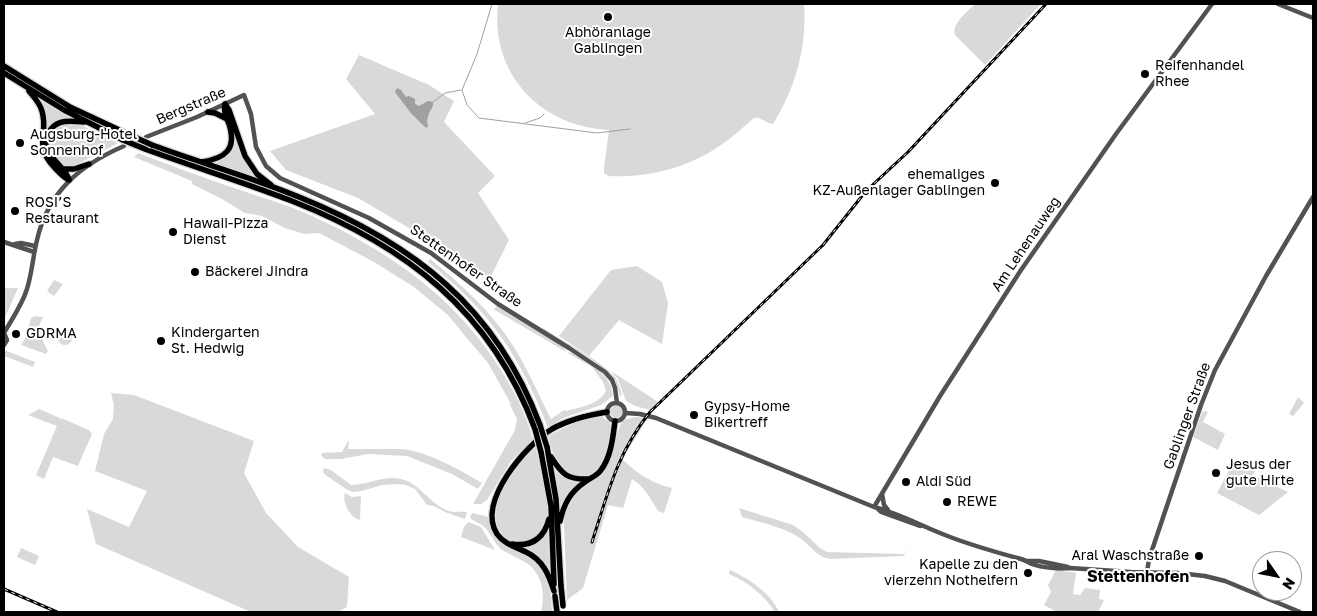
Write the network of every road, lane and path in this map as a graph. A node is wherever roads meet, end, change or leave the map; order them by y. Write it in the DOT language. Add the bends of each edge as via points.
graph roads {
  1 [pos="1212,4"];
  2 [pos="1278,4"];
  3 [pos="1313,18"];
  4 [pos="4,66"];
  5 [pos="4,73"];
  6 [pos="26,88"];
  7 [pos="244,95"];
  8 [pos="225,104"];
  9 [pos="208,112"];
  10 [pos="227,119"];
  11 [pos="87,123"];
  12 [pos="146,137"];
  13 [pos="123,143"];
  14 [pos="200,162"];
  15 [pos="89,164"];
  16 [pos="62,169"];
  17 [pos="69,180"];
  18 [pos="275,188"];
  19 [pos="1313,197"];
  20 [pos="4,242"];
  21 [pos="13,244"];
  22 [pos="35,246"];
  23 [pos="34,252"];
  24 [pos="4,333"];
  25 [pos="4,345"];
  26 [pos="617,402"];
  27 [pos="607,412"];
  28 [pos="626,413"];
  29 [pos="615,421"];
  30 [pos="548,450"];
  31 [pos="589,479"];
  32 [pos="882,492"];
  33 [pos="875,507"];
  34 [pos="551,512"];
  35 [pos="891,512"];
  36 [pos="922,526"];
  37 [pos="558,528"];
  38 [pos="508,543"];
  39 [pos="1147,572"];
  40 [pos="555,593"];
  41 [pos="563,609"];
  42 [pos="557,612"];
  43 [pos="1300,612"];
  1 -- 32 [label="street, Am Lehenauweg" via="1021,270"];
  2 -- 3 [label="street"];
  4 -- 14 [label="highway, bridge" via="70,107 152,145"];
  5 -- 6 [label="highway"];
  6 -- 11 [label="highway"];
  6 -- 17 [label="highway" via="43,112 42,144 46,156"];
  7 -- 8 [label="street, Bergstraße"];
  7 -- 26 [label="street, Stettenhofer Straße" via="251,114 256,147 273,172 370,218 430,253 498,304 605,372 612,380"];
  8 -- 9 [label="street, Bergstraße"];
  8 -- 10 [label="highway"];
  8 -- 18 [label="highway" via="244,156 257,174"];
  9 -- 10 [label="highway"];
  9 -- 12 [label="street, Bergstraße"];
  10 -- 14 [label="highway" via="232,134 230,148 220,158"];
  11 -- 13 [label="highway"];
  11 -- 16 [label="highway" via="63,121 48,133 49,154"];
  13 -- 15 [label="street"];
  13 -- 34 [label="highway, bridge" via="273,194 324,215 374,240 420,271 462,308 492,345 516,384 535,429"];
  14 -- 18 [label="highway"];
  15 -- 16 [label="highway"];
  15 -- 17 [label="street"];
  16 -- 17 [label="highway"];
  17 -- 22 [label="street" via="48,208"];
  18 -- 30 [label="highway, bridge" via="328,209 372,232 446,283 477,314 505,352 525,388"];
  19 -- 39 [label="street, Gablinger Straße" via="1215,370"];
  20 -- 21 [label="street"];
  21 -- 22 [label="street"];
  21 -- 23 [label="street"];
  22 -- 23 [label="street"];
  23 -- 24 [label="street" via="29,282"];
  24 -- 25 [label="street" via="7,340"];
  26 -- 27 [label="street"];
  26 -- 28 [label="street" via="624,406"];
  27 -- 29 [label="street"];
  27 -- 38 [label="highway" via="570,420 552,429 526,450 499,492 493,515 498,536"];
  28 -- 29 [label="street"];
  28 -- 33 [label="street" via="656,418"];
  29 -- 31 [label="highway" via="605,462 600,471"];
  30 -- 31 [label="highway" via="558,469 567,476"];
  30 -- 37 [label="highway" via="556,490"];
  31 -- 37 [label="highway" via="567,500"];
  32 -- 33 [label="street, Am Lehenauweg"];
  32 -- 35 [label="street" via="884,505"];
  33 -- 35 [label="street"];
  33 -- 36 [label="street"];
  34 -- 38 [label="highway" via="539,539 525,545"];
  34 -- 40 [label="highway"];
  35 -- 36 [label="street"];
  36 -- 39 [label="street" via="1033,564 1063,569"];
  37 -- 41 [label="highway, bridge"];
  38 -- 40 [label="highway" via="542,563"];
  39 -- 43 [label="street" via="1191,574 1225,581"];
  40 -- 42 [label="highway, bridge"];
}
